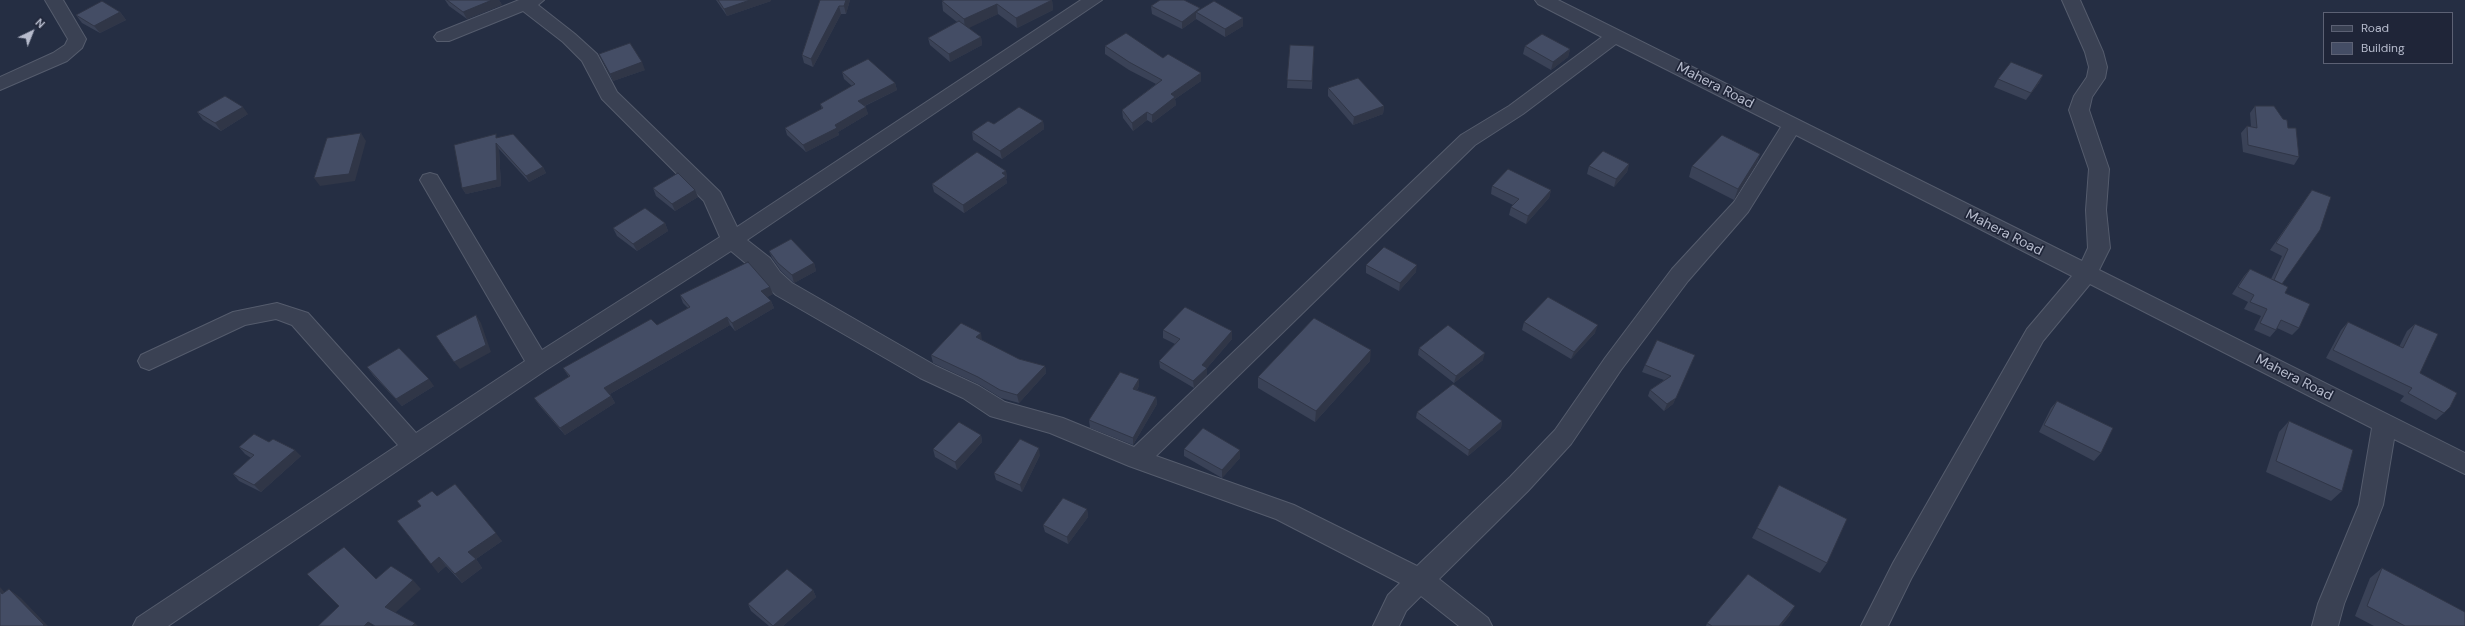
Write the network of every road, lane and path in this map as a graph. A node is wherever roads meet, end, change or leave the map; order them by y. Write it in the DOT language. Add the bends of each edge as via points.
graph roads {
  1 [pos="54,0"];
  2 [pos="1093,0"];
  3 [pos="1544,0"];
  4 [pos="2071,0"];
  5 [pos="530,2"];
  6 [pos="1615,36"];
  7 [pos="443,37"];
  8 [pos="0,84"];
  9 [pos="1792,125"];
  10 [pos="430,180"];
  11 [pos="732,240"];
  12 [pos="2086,274"];
  13 [pos="149,361"];
  14 [pos="538,364"];
  15 [pos="2385,424"];
  16 [pos="414,447"];
  17 [pos="1137,459"];
  18 [pos="2465,464"];
  19 [pos="1420,580"];
  20 [pos="146,626"];
  21 [pos="1386,626"];
  22 [pos="1479,626"];
  23 [pos="1874,626"];
  24 [pos="2325,626"];
  1 -- 8 [label="street" via="77,38 73,48 60,57"];
  2 -- 11 [label="street"];
  3 -- 6 [label="street, Mahera Road"];
  4 -- 12 [label="street" via="2098,67 2096,78 2083,96 2079,110 2099,169 2096,210 2099,248"];
  5 -- 7 [label="street"];
  5 -- 11 [label="street" via="590,58 609,95 713,197"];
  6 -- 9 [label="street, Mahera Road"];
  6 -- 17 [label="street" via="1516,110 1468,140"];
  9 -- 12 [label="street, Mahera Road"];
  9 -- 19 [label="street" via="1741,206 1680,275 1613,364 1563,437 1520,484"];
  10 -- 14 [label="street"];
  11 -- 14 [label="street"];
  11 -- 17 [label="street" via="762,264 784,289 928,372 998,409 1055,424"];
  12 -- 15 [label="street, Mahera Road"];
  12 -- 23 [label="street" via="2035,335 1902,571"];
  13 -- 16 [label="street" via="241,318 277,311 300,319"];
  14 -- 16 [label="street"];
  15 -- 18 [label="street, Mahera Road"];
  15 -- 24 [label="street" via="2371,505 2331,604"];
  16 -- 20 [label="street"];
  17 -- 19 [label="street" via="1285,512"];
  19 -- 21 [label="street" via="1397,603"];
  19 -- 22 [label="street"];
}
